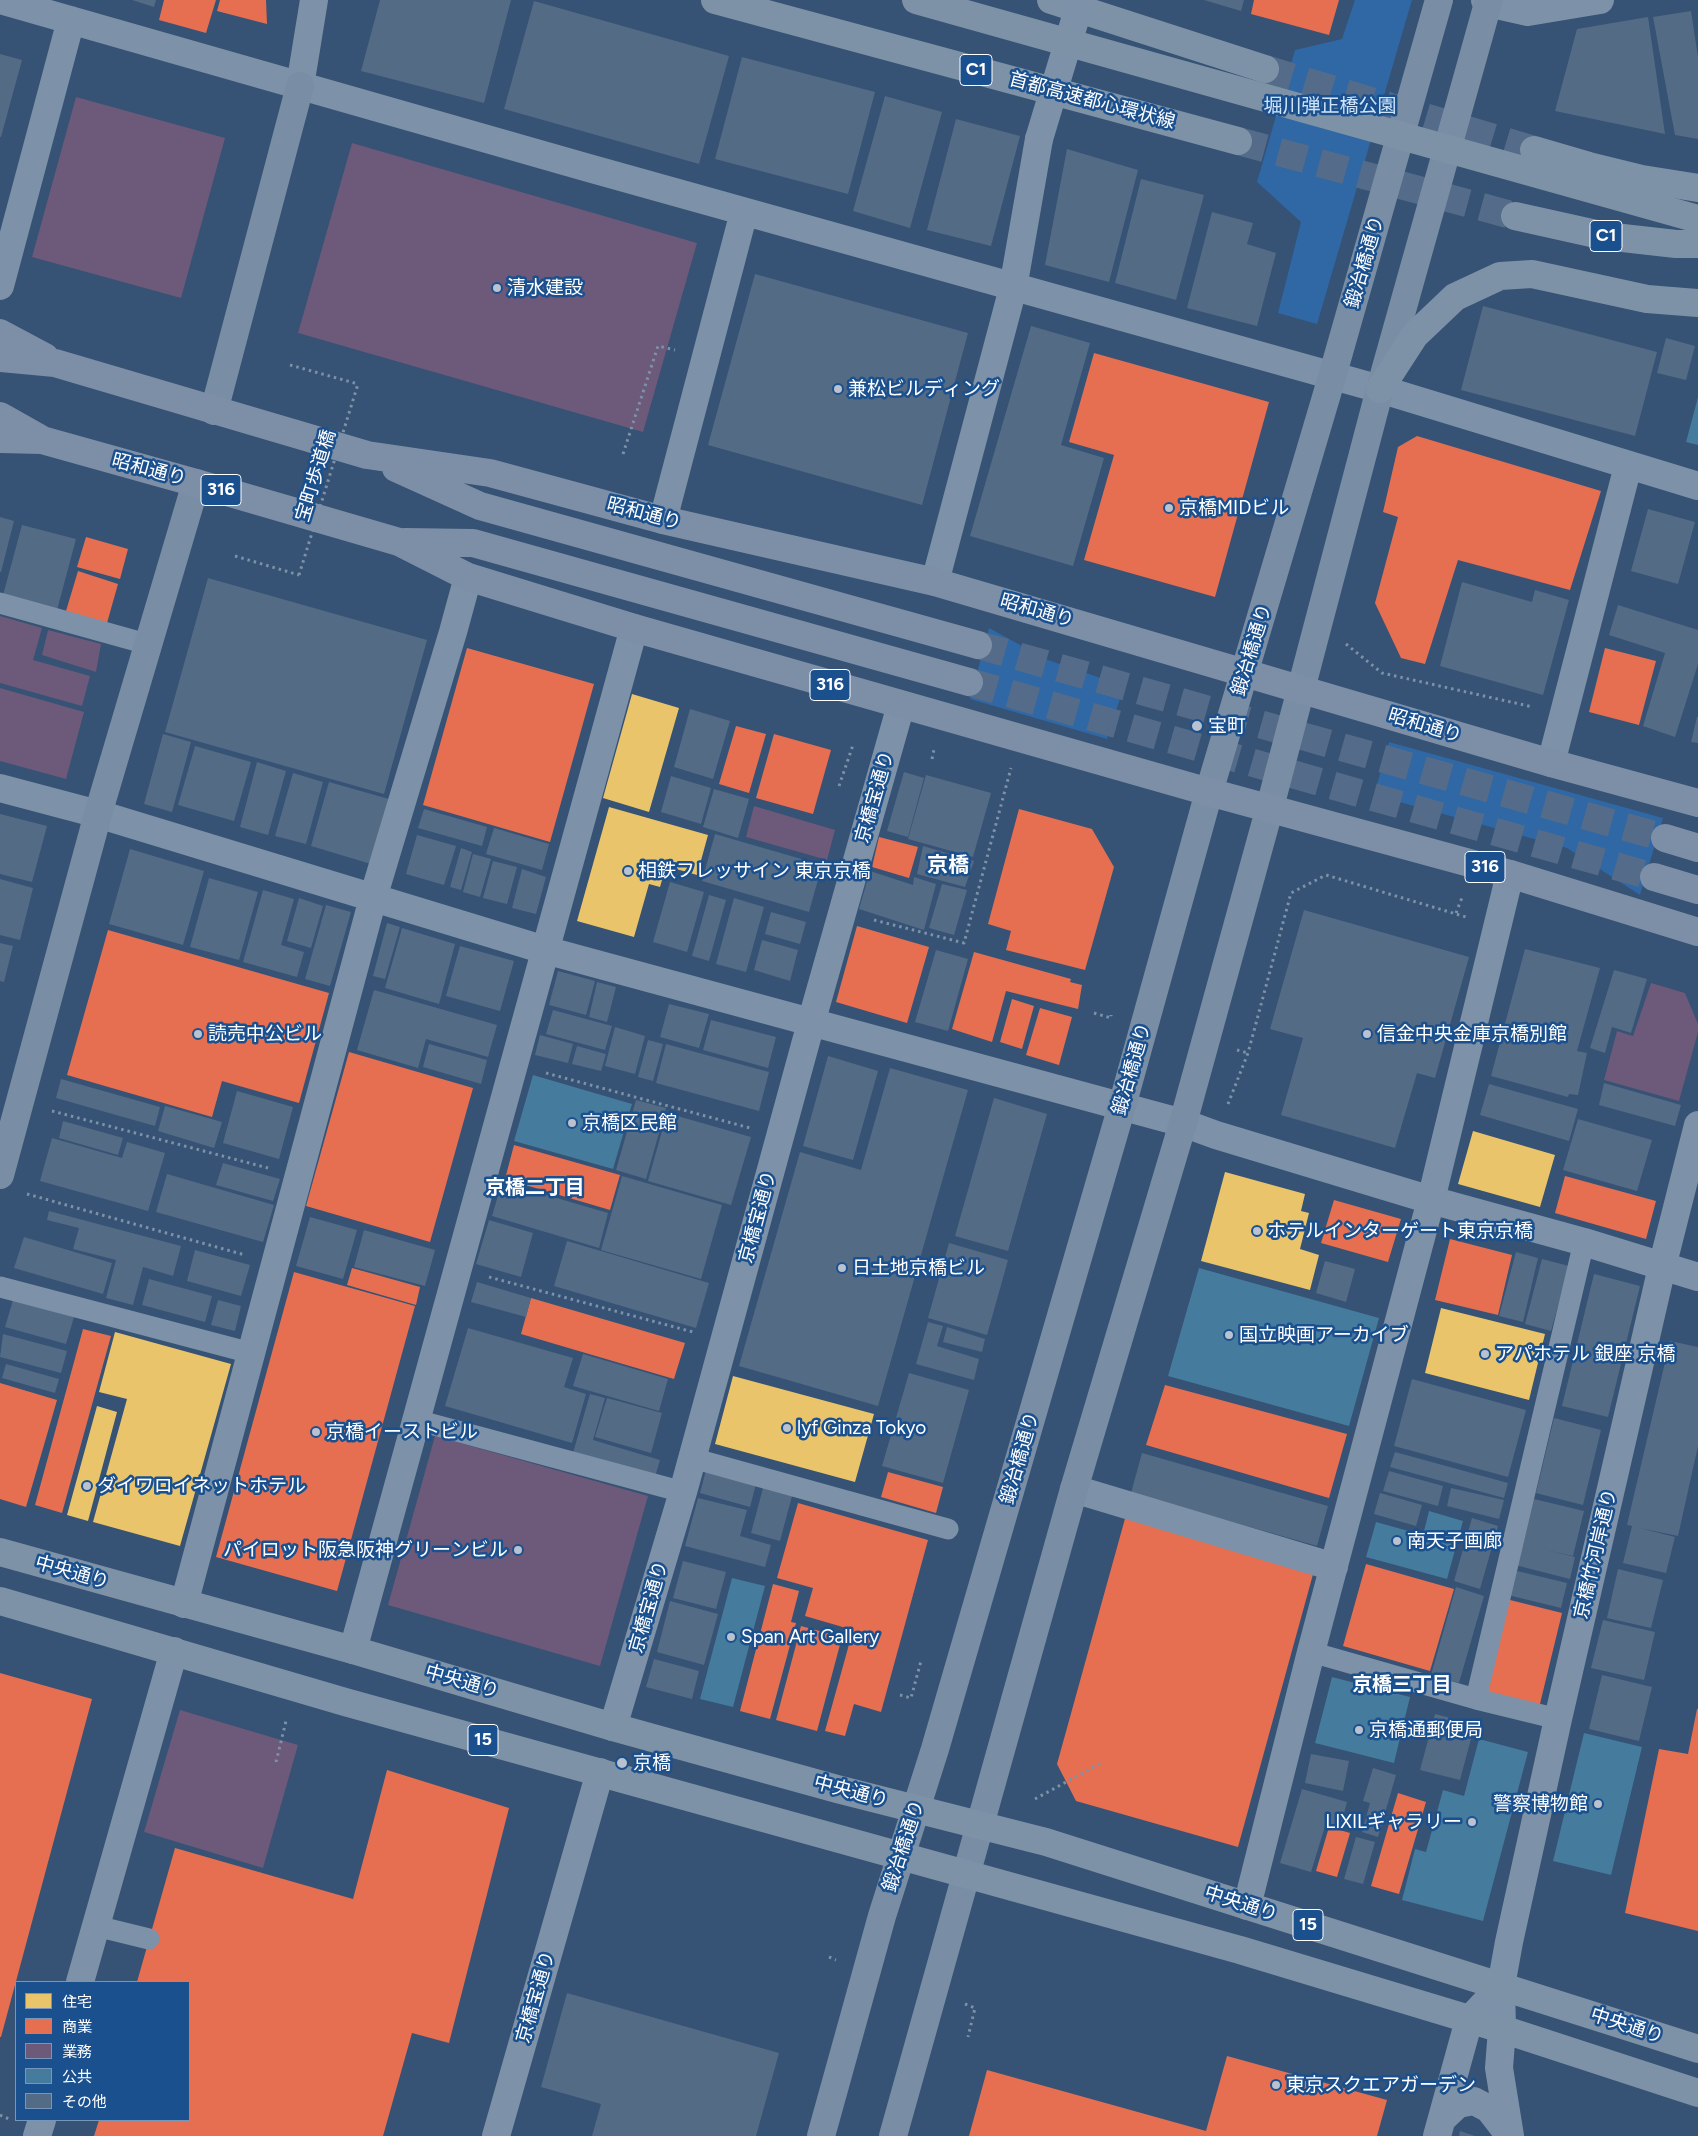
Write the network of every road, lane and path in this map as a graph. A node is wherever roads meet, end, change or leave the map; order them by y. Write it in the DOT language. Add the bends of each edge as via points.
graph roads {
  1 [pos="0,0"];
  2 [pos="314,0"];
  3 [pos="715,0"];
  4 [pos="916,0"];
  5 [pos="1051,0"];
  6 [pos="1081,0"];
  7 [pos="1439,0"];
  8 [pos="1600,0"];
  9 [pos="1487,1"];
  10 [pos="72,20"];
  11 [pos="1265,69"];
  12 [pos="300,86"];
  13 [pos="1238,140"];
  14 [pos="1534,150"];
  15 [pos="1698,188"];
  16 [pos="744,212"];
  17 [pos="1515,216"];
  18 [pos="1698,220"];
  19 [pos="1698,244"];
  20 [pos="0,286"];
  21 [pos="1013,288"];
  22 [pos="1698,303"];
  23 [pos="0,333"];
  24 [pos="0,358"];
  25 [pos="674,359"];
  26 [pos="55,363"];
  27 [pos="290,366"];
  28 [pos="1332,377"];
  29 [pos="1380,389"];
  30 [pos="214,411"];
  31 [pos="0,416"];
  32 [pos="0,439"];
  33 [pos="42,440"];
  34 [pos="623,454"];
  35 [pos="367,455"];
  36 [pos="1628,466"];
  37 [pos="196,483"];
  38 [pos="1698,486"];
  39 [pos="663,520"];
  40 [pos="399,542"];
  41 [pos="235,556"];
  42 [pos="468,577"];
  43 [pos="935,582"];
  44 [pos="0,603"];
  45 [pos="634,628"];
  46 [pos="1344,642"];
  47 [pos="147,644"];
  48 [pos="978,645"];
  49 [pos="1246,673"];
  50 [pos="969,682"];
  51 [pos="1300,688"];
  52 [pos="901,706"];
  53 [pos="1536,708"];
  54 [pos="856,737"];
  55 [pos="1019,739"];
  56 [pos="1551,763"];
  57 [pos="839,786"];
  58 [pos="0,788"];
  59 [pos="1209,792"];
  60 [pos="1698,803"];
  61 [pos="1270,808"];
  62 [pos="98,814"];
  63 [pos="1665,838"];
  64 [pos="1698,848"];
  65 [pos="1510,874"];
  66 [pos="1654,877"];
  67 [pos="1698,890"];
  68 [pos="373,898"];
  69 [pos="842,913"];
  70 [pos="1472,919"];
  71 [pos="1698,932"];
  72 [pos="545,950"];
  73 [pos="1113,1009"];
  74 [pos="1094,1013"];
  75 [pos="811,1023"];
  76 [pos="514,1064"];
  77 [pos="20,1103"];
  78 [pos="1228,1105"];
  79 [pos="1122,1106"];
  80 [pos="1183,1122"];
  81 [pos="1698,1125"];
  82 [pos="780,1136"];
  83 [pos="298,1176"];
  84 [pos="10,1184"];
  85 [pos="1431,1200"];
  86 [pos="1584,1242"];
  87 [pos="275,1264"];
  88 [pos="1662,1267"];
  89 [pos="457,1268"];
  90 [pos="1698,1277"];
  91 [pos="0,1288"];
  92 [pos="725,1340"];
  93 [pos="251,1353"];
  94 [pos="416,1420"];
  95 [pos="692,1458"];
  96 [pos="1074,1490"];
  97 [pos="683,1492"];
  98 [pos="948,1529"];
  99 [pos="0,1552"];
  100 [pos="1334,1567"];
  101 [pos="0,1601"];
  102 [pos="184,1604"];
  103 [pos="353,1650"];
  104 [pos="174,1651"];
  105 [pos="1311,1652"];
  106 [pos="921,1661"];
  107 [pos="900,1695"];
  108 [pos="1476,1699"];
  109 [pos="1558,1719"];
  110 [pos="286,1720"];
  111 [pos="613,1727"];
  112 [pos="276,1762"];
  113 [pos="1101,1763"];
  114 [pos="600,1772"];
  115 [pos="1035,1799"];
  116 [pos="916,1809"];
  117 [pos="981,1825"];
  118 [pos="901,1855"];
  119 [pos="967,1873"];
  120 [pos="1248,1906"];
  121 [pos="96,1926"];
  122 [pos="149,1939"];
  123 [pos="80,1981"];
  124 [pos="1501,1986"];
  125 [pos="965,2004"];
  126 [pos="1469,2020"];
  127 [pos="1502,2029"];
  128 [pos="968,2037"];
  129 [pos="1698,2048"];
  130 [pos="1698,2092"];
  131 [pos="42,2121"];
  132 [pos="1440,2127"];
  133 [pos="37,2136"];
  134 [pos="496,2136"];
  135 [pos="821,2136"];
  136 [pos="893,2136"];
  137 [pos="1510,2136"];
  1 -- 10 [label="street"];
  2 -- 12 [label="street"];
  3 -- 13 [label="highway, 首都高速都心環状線 / C1"];
  4 -- 18 [label="highway, C1, bridge"];
  5 -- 11 [label="highway"];
  6 -- 21 [label="street, bridge" via="1039,139"];
  7 -- 28 [label="street, 鍛冶橋通り"];
  8 -- 9 [label="street" via="1528,12"];
  9 -- 29 [label="street"];
  10 -- 12 [label="street"];
  10 -- 20 [label="street"];
  12 -- 16 [label="street"];
  12 -- 30 [label="street"];
  14 -- 15 [label="highway" via="1633,177"];
  16 -- 21 [label="street"];
  16 -- 39 [label="street"];
  17 -- 19 [label="highway, C1" via="1613,237"];
  21 -- 28 [label="street"];
  21 -- 43 [label="street"];
  22 -- 29 [label="highway" via="1647,300 1532,274 1500,276 1455,297 1415,336"];
  23 -- 26 [label="main road, 昭和通り"];
  24 -- 26 [label="main road, 昭和通り"];
  25 -- 34 [label="path" via="676,351 658,346"];
  26 -- 30 [label="main road, 昭和通り"];
  27 -- 41 [label="path, 宝町歩道橋, bridge" via="358,384 299,576"];
  28 -- 29 [label="street"];
  28 -- 49 [label="street, 鍛冶橋通り"];
  29 -- 36 [label="street"];
  29 -- 51 [label="street"];
  30 -- 35 [label="main road, 昭和通り"];
  31 -- 33 [label="main road, 昭和通り / 316"];
  32 -- 33 [label="main road, 昭和通り / 316"];
  33 -- 37 [label="main road, 昭和通り / 316"];
  35 -- 39 [label="main road, 昭和通り" via="490,473"];
  35 -- 48 [label="main road, 昭和通り" via="480,506"];
  36 -- 38 [label="street"];
  36 -- 56 [label="street"];
  37 -- 40 [label="main road, 昭和通り / 316"];
  37 -- 47 [label="street"];
  39 -- 43 [label="main road, 昭和通り"];
  40 -- 42 [label="main road, 昭和通り / 316"];
  40 -- 50 [label="main road, 昭和通り / 316" via="473,543"];
  42 -- 45 [label="main road, 昭和通り / 316"];
  42 -- 68 [label="street"];
  43 -- 49 [label="main road, 昭和通り"];
  44 -- 47 [label="lane"];
  45 -- 52 [label="main road, 昭和通り / 316"];
  45 -- 72 [label="street"];
  46 -- 53 [label="path" via="1382,673"];
  47 -- 62 [label="street"];
  49 -- 51 [label="main road, 昭和通り"];
  49 -- 59 [label="street, 鍛冶橋通り"];
  51 -- 56 [label="main road, 昭和通り"];
  51 -- 61 [label="street"];
  52 -- 55 [label="main road, 昭和通り / 316"];
  52 -- 69 [label="street, 京橋宝通り"];
  54 -- 57 [label="path"];
  55 -- 59 [label="main road, 昭和通り / 316"];
  55 -- 69 [label="path" via="964,943"];
  56 -- 60 [label="main road, 昭和通り"];
  58 -- 62 [label="street"];
  59 -- 61 [label="main road, 昭和通り / 316"];
  59 -- 79 [label="street, 鍛冶橋通り"];
  61 -- 65 [label="main road, 昭和通り / 316"];
  61 -- 80 [label="street"];
  62 -- 68 [label="street"];
  62 -- 77 [label="street"];
  63 -- 64 [label="main road"];
  65 -- 71 [label="main road, 昭和通り / 316"];
  65 -- 85 [label="street"];
  66 -- 67 [label="main road"];
  68 -- 72 [label="street"];
  68 -- 83 [label="street"];
  69 -- 75 [label="street, 京橋宝通り"];
  70 -- 78 [label="path" via="1326,875 1291,893 1248,1053"];
  72 -- 75 [label="street"];
  72 -- 76 [label="street"];
  73 -- 74 [label="path" via="1110,1018"];
  75 -- 79 [label="street"];
  75 -- 82 [label="street, 京橋宝通り"];
  76 -- 82 [label="path"];
  76 -- 89 [label="street"];
  77 -- 83 [label="path"];
  77 -- 84 [label="street"];
  79 -- 80 [label="street"];
  79 -- 116 [label="street, 鍛冶橋通り"];
  80 -- 85 [label="street" via="1216,1135"];
  80 -- 96 [label="street"];
  81 -- 88 [label="street, 京橋竹河岸通り"];
  82 -- 92 [label="street, 京橋宝通り"];
  83 -- 87 [label="street"];
  84 -- 87 [label="path"];
  85 -- 86 [label="street"];
  85 -- 100 [label="street"];
  86 -- 88 [label="street"];
  86 -- 108 [label="lane"];
  87 -- 93 [label="street"];
  88 -- 90 [label="street"];
  88 -- 109 [label="street, 京橋竹河岸通り"];
  89 -- 92 [label="path"];
  89 -- 94 [label="street"];
  91 -- 93 [label="lane"];
  92 -- 95 [label="street, 京橋宝通り"];
  93 -- 102 [label="street"];
  94 -- 97 [label="lane"];
  94 -- 103 [label="street"];
  95 -- 97 [label="street, 京橋宝通り"];
  95 -- 98 [label="lane"];
  96 -- 100 [label="street"];
  96 -- 117 [label="street"];
  97 -- 111 [label="street, 京橋宝通り"];
  99 -- 102 [label="highway, 中央通り / 15"];
  100 -- 105 [label="street"];
  101 -- 104 [label="highway, 15"];
  102 -- 103 [label="highway, 中央通り / 15"];
  103 -- 111 [label="highway, 中央通り / 15"];
  104 -- 114 [label="highway, 15"];
  104 -- 121 [label="street"];
  105 -- 108 [label="lane"];
  105 -- 120 [label="street"];
  106 -- 107 [label="path" via="911,1698"];
  108 -- 109 [label="lane"];
  109 -- 124 [label="street, 京橋竹河岸通り"];
  110 -- 112 [label="path"];
  111 -- 116 [label="highway, 中央通り / 15"];
  113 -- 115 [label="path"];
  114 -- 118 [label="highway, 15"];
  114 -- 134 [label="street, 京橋宝通り"];
  116 -- 117 [label="highway, 中央通り / 15"];
  116 -- 118 [label="street, 鍛冶橋通り"];
  117 -- 119 [label="street"];
  117 -- 120 [label="highway, 中央通り / 15" via="1046,1842"];
  118 -- 119 [label="highway, 15"];
  118 -- 135 [label="street, 鍛冶橋通り"];
  119 -- 126 [label="highway, 15" via="1240,1950"];
  119 -- 136 [label="street"];
  120 -- 124 [label="highway, 中央通り / 15"];
  121 -- 122 [label="lane"];
  121 -- 123 [label="street"];
  124 -- 126 [label="street"];
  124 -- 127 [label="street, 京橋竹河岸通り"];
  124 -- 129 [label="highway, 中央通り / 15"];
  125 -- 128 [label="path" via="975,2008"];
  126 -- 127 [label="highway, 15"];
  126 -- 132 [label="street"];
  127 -- 130 [label="highway, 15"];
  127 -- 137 [label="street, 京橋竹河岸通り" via="1499,2068"];
  131 -- 133 [label="street"];
  132 -- 137 [label="street" via="1458,2104 1474,2100 1489,2109"];
}
